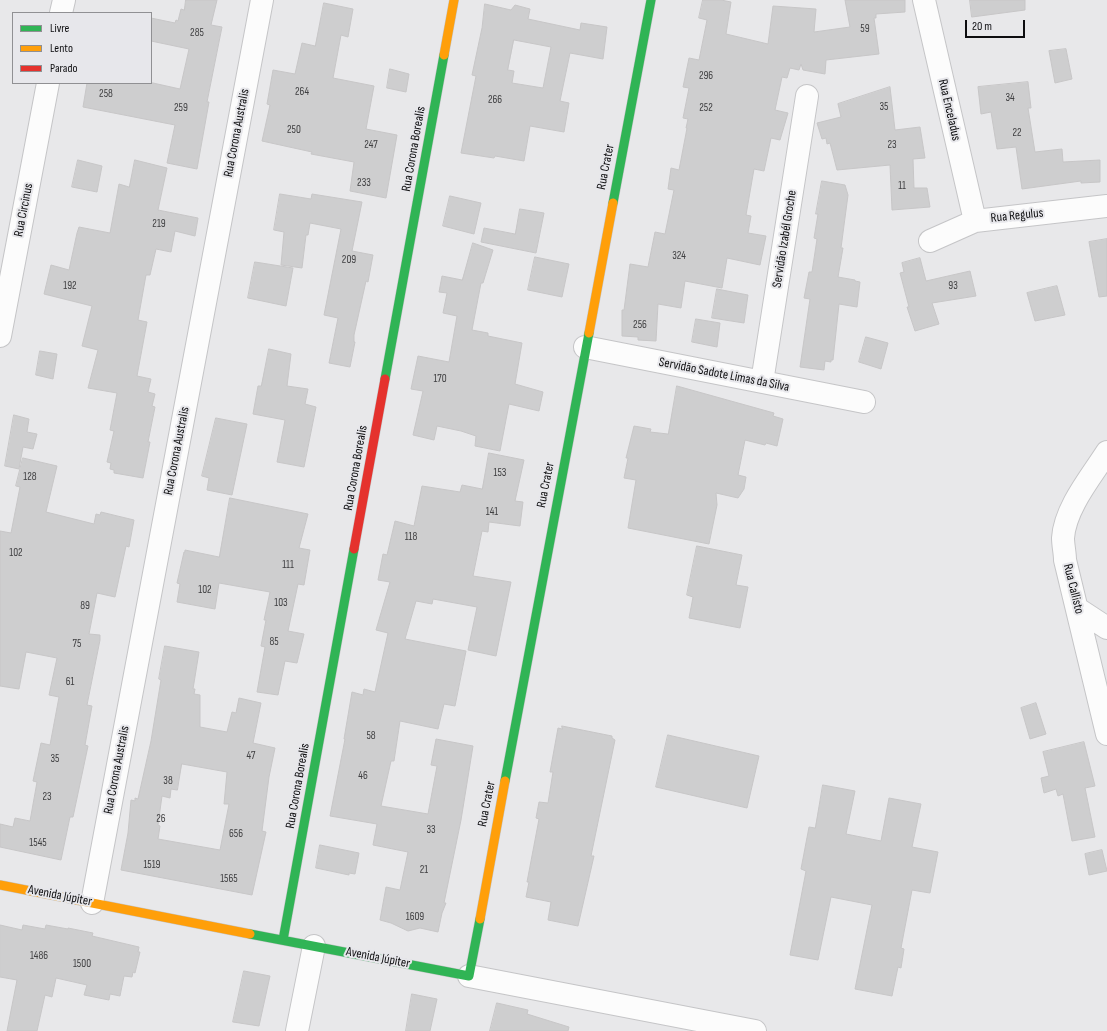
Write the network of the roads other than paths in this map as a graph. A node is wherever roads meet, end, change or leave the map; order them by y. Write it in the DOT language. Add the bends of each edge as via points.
graph roads {
  1 [pos="64,0"];
  2 [pos="262,0"];
  3 [pos="454,0"];
  4 [pos="651,0"];
  5 [pos="924,0"];
  6 [pos="61,12"];
  7 [pos="48,84"];
  8 [pos="807,96"];
  9 [pos="1107,206"];
  10 [pos="975,221"];
  11 [pos="930,241"];
  12 [pos="0,336"];
  13 [pos="585,347"];
  14 [pos="762,382"];
  15 [pos="864,402"];
  16 [pos="1107,452"];
  17 [pos="1078,609"];
  18 [pos="1107,628"];
  19 [pos="1107,734"];
  20 [pos="0,885"];
  21 [pos="92,903"];
  22 [pos="283,940"];
  23 [pos="314,946"];
  24 [pos="469,976"];
  25 [pos="297,1031"];
  26 [pos="755,1031"];
  1 -- 6 [label="street"];
  2 -- 21 [label="street, Rua Corona Australis"];
  3 -- 22 [label="street, Rua Corona Borealis"];
  4 -- 13 [label="street, Rua Crater"];
  5 -- 10 [label="street, Rua Enceladus"];
  7 -- 12 [label="street, Rua Circinus"];
  8 -- 14 [label="street, Servidão Izabél Groche"];
  9 -- 10 [label="street, Rua Regulus"];
  10 -- 11 [label="street, Rua Regulus"];
  13 -- 14 [label="street, Servidão Sadote Limas da Silva"];
  13 -- 24 [label="street, Rua Crater"];
  14 -- 15 [label="street, Servidão Sadote Limas da Silva"];
  16 -- 17 [label="street, Rua Callisto" via="1075,503 1066,522 1063,538 1065,560"];
  17 -- 18 [label="street"];
  17 -- 19 [label="street, Rua Callisto"];
  20 -- 21 [label="street, Avenida Júpiter"];
  21 -- 22 [label="street, Avenida Júpiter"];
  22 -- 23 [label="street, Avenida Júpiter"];
  23 -- 24 [label="street, Avenida Júpiter"];
  23 -- 25 [label="street"];
  24 -- 26 [label="street, Avenida Júpiter"];
}
